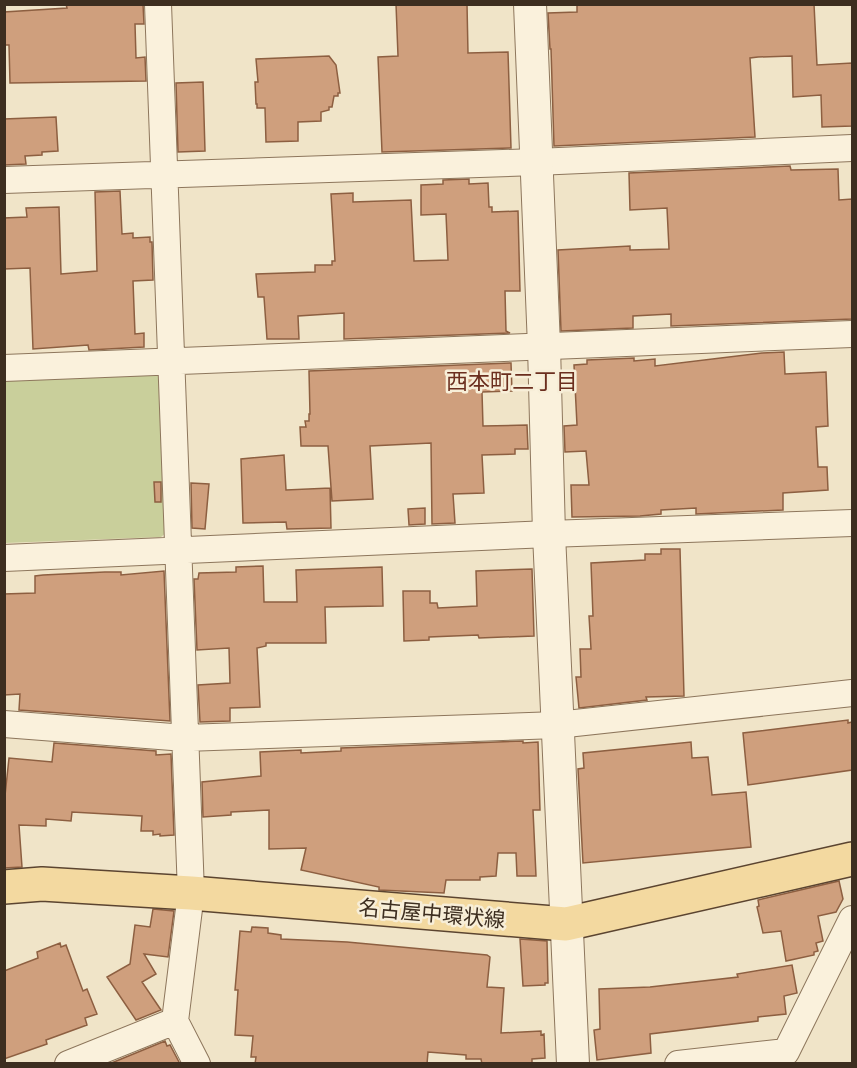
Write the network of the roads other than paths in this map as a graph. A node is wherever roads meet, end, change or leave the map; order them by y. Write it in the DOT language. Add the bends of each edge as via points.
graph roads {
  1 [pos="158,4"];
  2 [pos="530,4"];
  3 [pos="852,148"];
  4 [pos="536,162"];
  5 [pos="165,174"];
  6 [pos="4,180"];
  7 [pos="852,334"];
  8 [pos="544,346"];
  9 [pos="171,361"];
  10 [pos="4,368"];
  11 [pos="852,524"];
  12 [pos="549,534"];
  13 [pos="178,551"];
  14 [pos="4,558"];
  15 [pos="852,693"];
  16 [pos="4,724"];
  17 [pos="557,725"];
  18 [pos="185,738"];
  19 [pos="852,859"];
  20 [pos="4,887"];
  21 [pos="191,893"];
  22 [pos="852,919"];
  23 [pos="566,924"];
  24 [pos="176,1022"];
  25 [pos="68,1064"];
  26 [pos="197,1064"];
  27 [pos="573,1064"];
  28 [pos="678,1064"];
  1 -- 5 [label="street"];
  2 -- 4 [label="street"];
  3 -- 4 [label="street"];
  4 -- 5 [label="street"];
  4 -- 8 [label="street"];
  5 -- 6 [label="street"];
  5 -- 9 [label="street"];
  7 -- 8 [label="street"];
  8 -- 9 [label="street"];
  8 -- 12 [label="street"];
  9 -- 10 [label="street"];
  9 -- 13 [label="street"];
  11 -- 12 [label="street"];
  12 -- 13 [label="street"];
  12 -- 17 [label="street"];
  13 -- 14 [label="street"];
  13 -- 18 [label="street"];
  15 -- 17 [label="street"];
  16 -- 18 [label="street"];
  17 -- 18 [label="street"];
  17 -- 23 [label="street"];
  18 -- 21 [label="street"];
  19 -- 23 [label="main road, 名古屋中環状線"];
  20 -- 21 [label="main road, 名古屋中環状線" via="42,884"];
  21 -- 23 [label="main road, 名古屋中環状線"];
  21 -- 24 [label="street"];
  22 -- 28 [label="street" via="786,1052"];
  23 -- 27 [label="street"];
  24 -- 25 [label="street"];
  24 -- 26 [label="street"];
}
